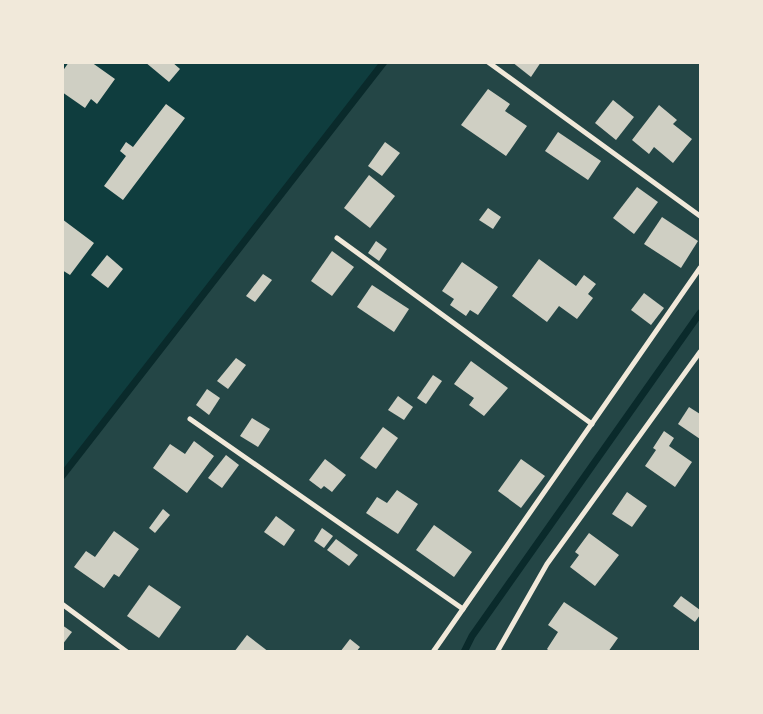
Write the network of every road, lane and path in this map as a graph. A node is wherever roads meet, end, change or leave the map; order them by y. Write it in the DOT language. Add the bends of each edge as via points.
graph roads {
  1 [pos="488,62"];
  2 [pos="700,216"];
  3 [pos="338,238"];
  4 [pos="700,268"];
  5 [pos="700,352"];
  6 [pos="190,418"];
  7 [pos="592,424"];
  8 [pos="62,604"];
  9 [pos="463,609"];
  10 [pos="127,652"];
  11 [pos="433,652"];
  12 [pos="497,652"];
  1 -- 2 [label="street"];
  3 -- 7 [label="street"];
  4 -- 7 [label="street"];
  5 -- 12 [label="street" via="547,564"];
  6 -- 9 [label="street"];
  7 -- 9 [label="street"];
  8 -- 10 [label="street"];
  9 -- 11 [label="street"];
}
